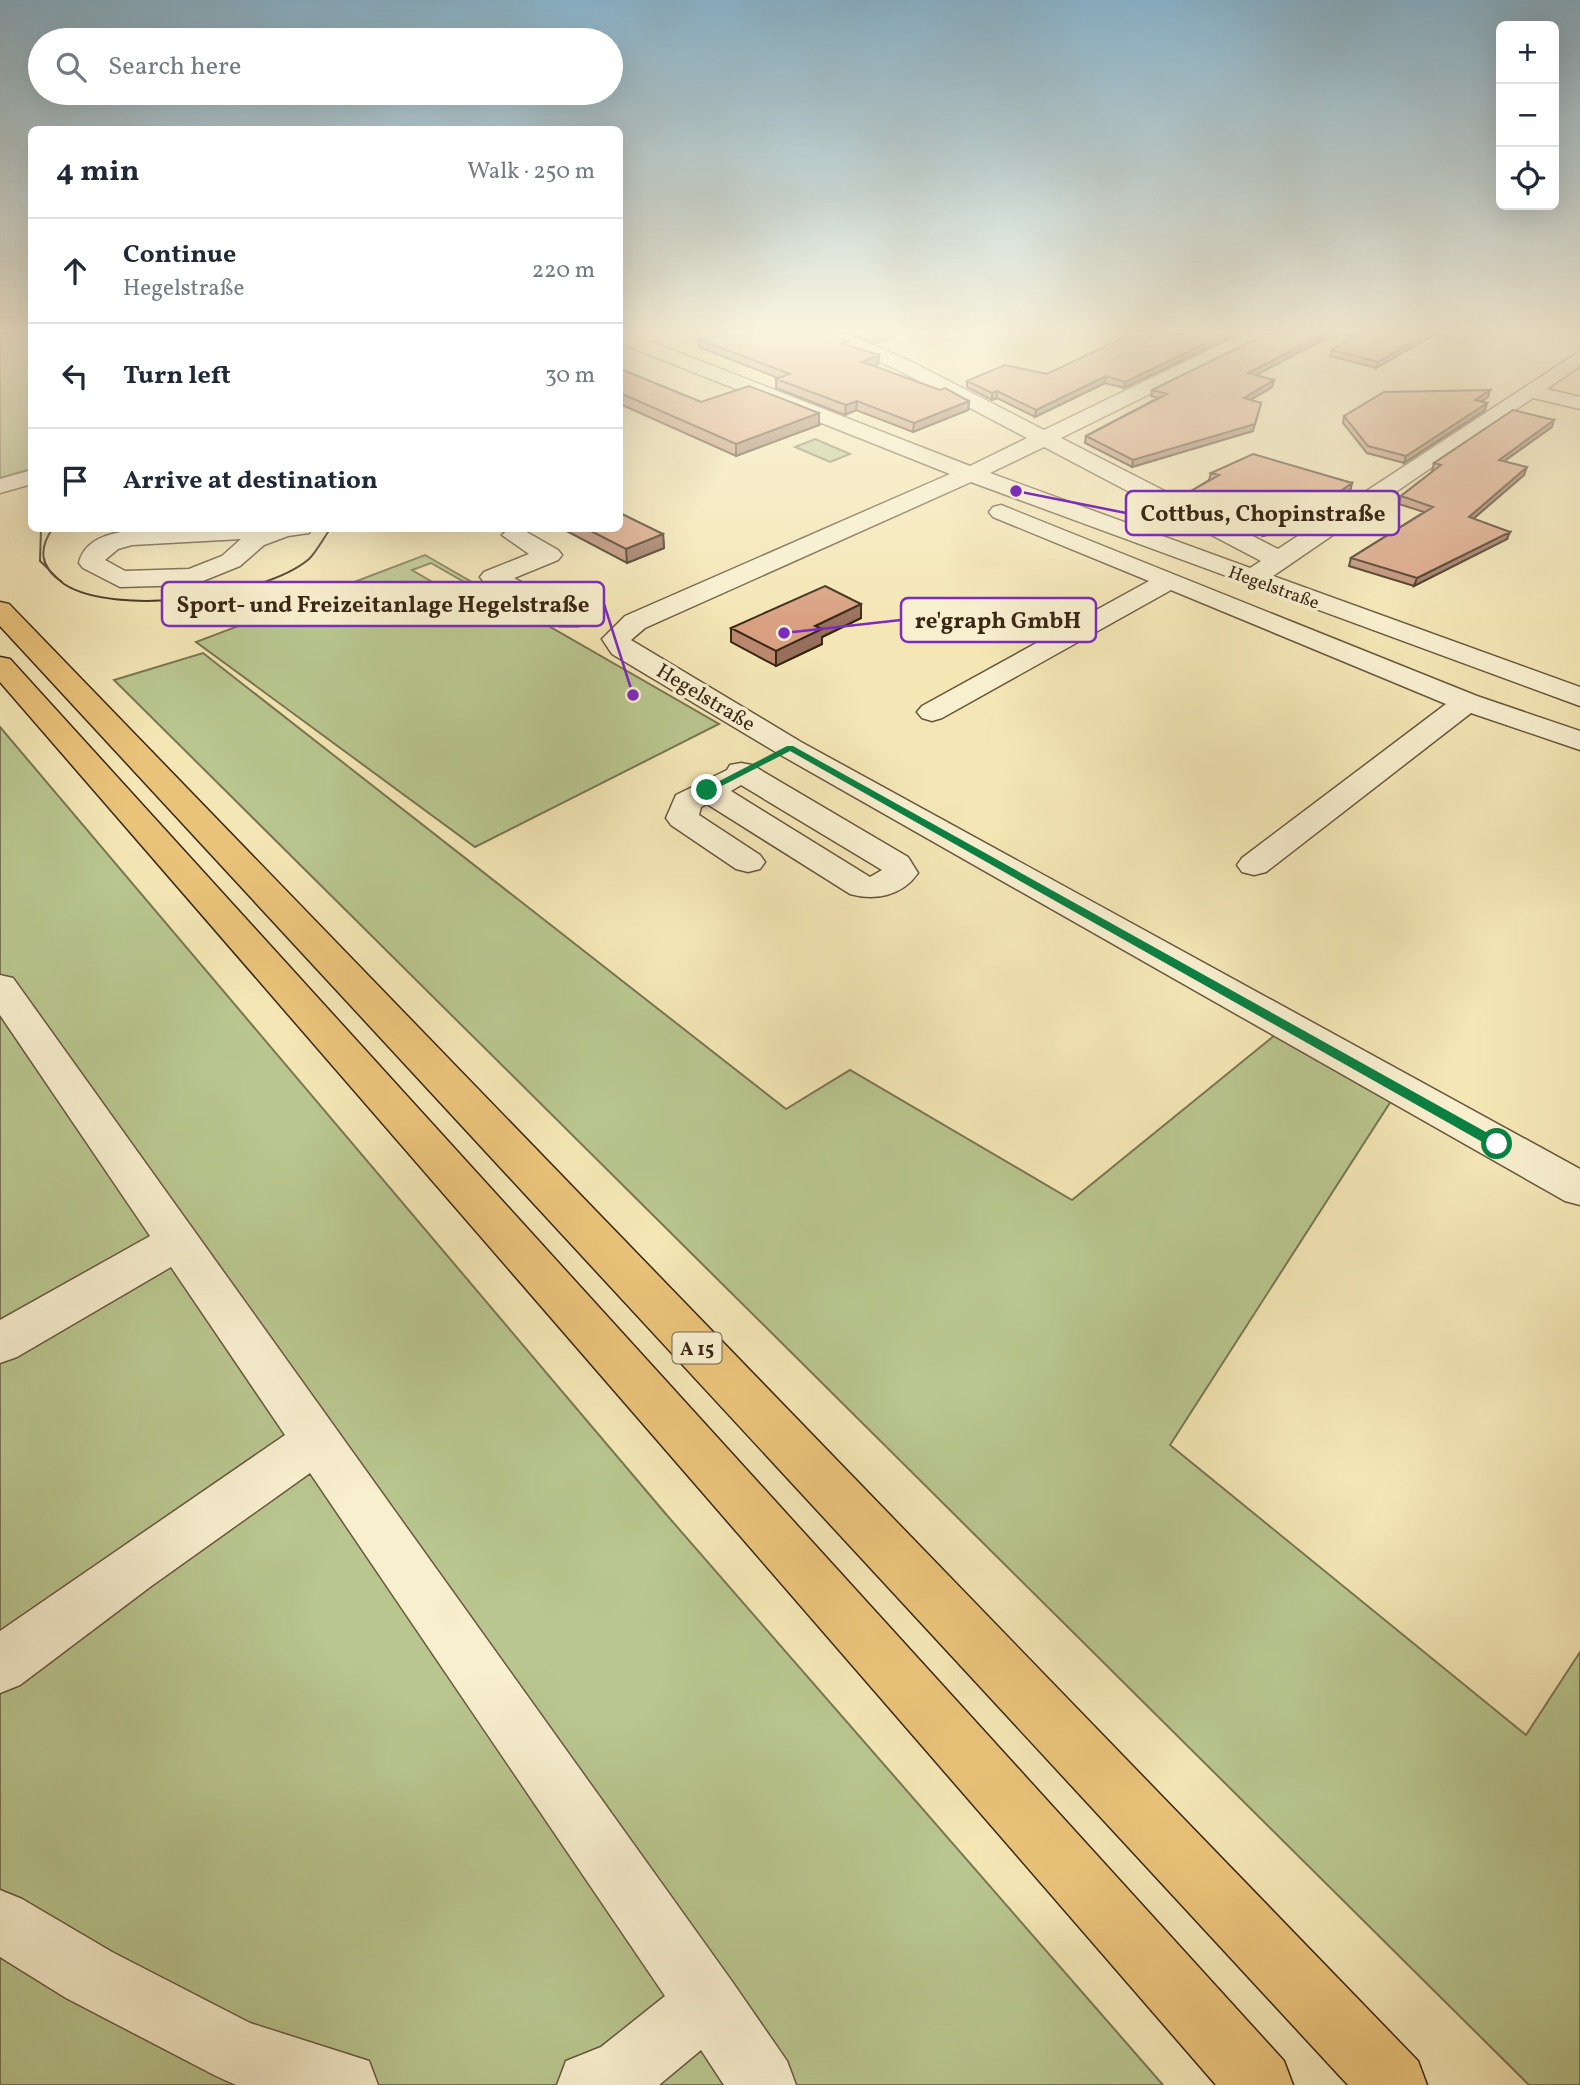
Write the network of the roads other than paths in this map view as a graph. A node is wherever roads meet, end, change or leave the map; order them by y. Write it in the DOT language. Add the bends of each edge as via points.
graph roads {
  1 [pos="842,431"];
  2 [pos="1032,431"];
  3 [pos="1059,431"];
  4 [pos="1471,431"];
  5 [pos="1045,438"];
  6 [pos="28,478"];
  7 [pos="955,480"];
  8 [pos="0,486"];
  9 [pos="238,532"];
  10 [pos="281,532"];
  11 [pos="514,535"];
  12 [pos="1279,560"];
  13 [pos="1251,579"];
  14 [pos="1167,582"];
  15 [pos="0,610"];
  16 [pos="569,620"];
  17 [pos="0,665"];
  18 [pos="1580,698"];
  19 [pos="1467,702"];
  20 [pos="932,712"];
  21 [pos="1580,741"];
  22 [pos="790,748"];
  23 [pos="741,772"];
  24 [pos="707,790"];
  25 [pos="949,836"];
  26 [pos="748,862"];
  27 [pos="896,864"];
  28 [pos="1254,865"];
  29 [pos="4,1001"];
  30 [pos="1580,1189"];
  31 [pos="178,1241"];
  32 [pos="0,1343"];
  33 [pos="315,1442"];
  34 [pos="0,1665"];
  35 [pos="0,1921"];
  36 [pos="708,2003"];
  37 [pos="345,2085"];
  38 [pos="590,2085"];
  39 [pos="763,2085"];
  40 [pos="1260,2085"];
  41 [pos="1394,2085"];
  1 -- 7 [label="street, Hegelstraße"];
  2 -- 5 [label="street"];
  3 -- 5 [label="street, Hegelstraße"];
  4 -- 12 [label="street"];
  5 -- 7 [label="street, Hegelstraße"];
  5 -- 12 [label="street"];
  6 -- 8 [label="street"];
  7 -- 13 [label="street, Hegelstraße"];
  7 -- 14 [label="street"];
  7 -- 22 [label="street, Hegelstraße" via="635,622 616,639 622,648"];
  9 -- 10 [label="street" via="132,538 110,543 94,553 92,563 120,579 193,577 231,561 255,540"];
  11 -- 16 [label="street" via="550,555 493,577"];
  12 -- 13 [label="street"];
  13 -- 18 [label="street, Hegelstraße"];
  14 -- 19 [label="street"];
  14 -- 20 [label="street"];
  15 -- 41 [label="highway, A 15"];
  17 -- 40 [label="highway"];
  19 -- 21 [label="street"];
  19 -- 28 [label="street"];
  22 -- 23 [label="street"];
  22 -- 25 [label="street, Hegelstraße"];
  23 -- 24 [label="street"];
  23 -- 27 [label="street"];
  24 -- 26 [label="street" via="687,802 682,818"];
  24 -- 27 [label="street" via="862,887 877,888 901,873"];
  25 -- 27 [label="street"];
  25 -- 30 [label="street, Hegelstraße"];
  29 -- 31 [label="street"];
  31 -- 32 [label="street"];
  31 -- 33 [label="street"];
  33 -- 34 [label="street"];
  33 -- 36 [label="street"];
  35 -- 37 [label="street" via="89,1975 239,2053"];
  36 -- 38 [label="street" via="624,2071"];
  36 -- 39 [label="street"];
}
